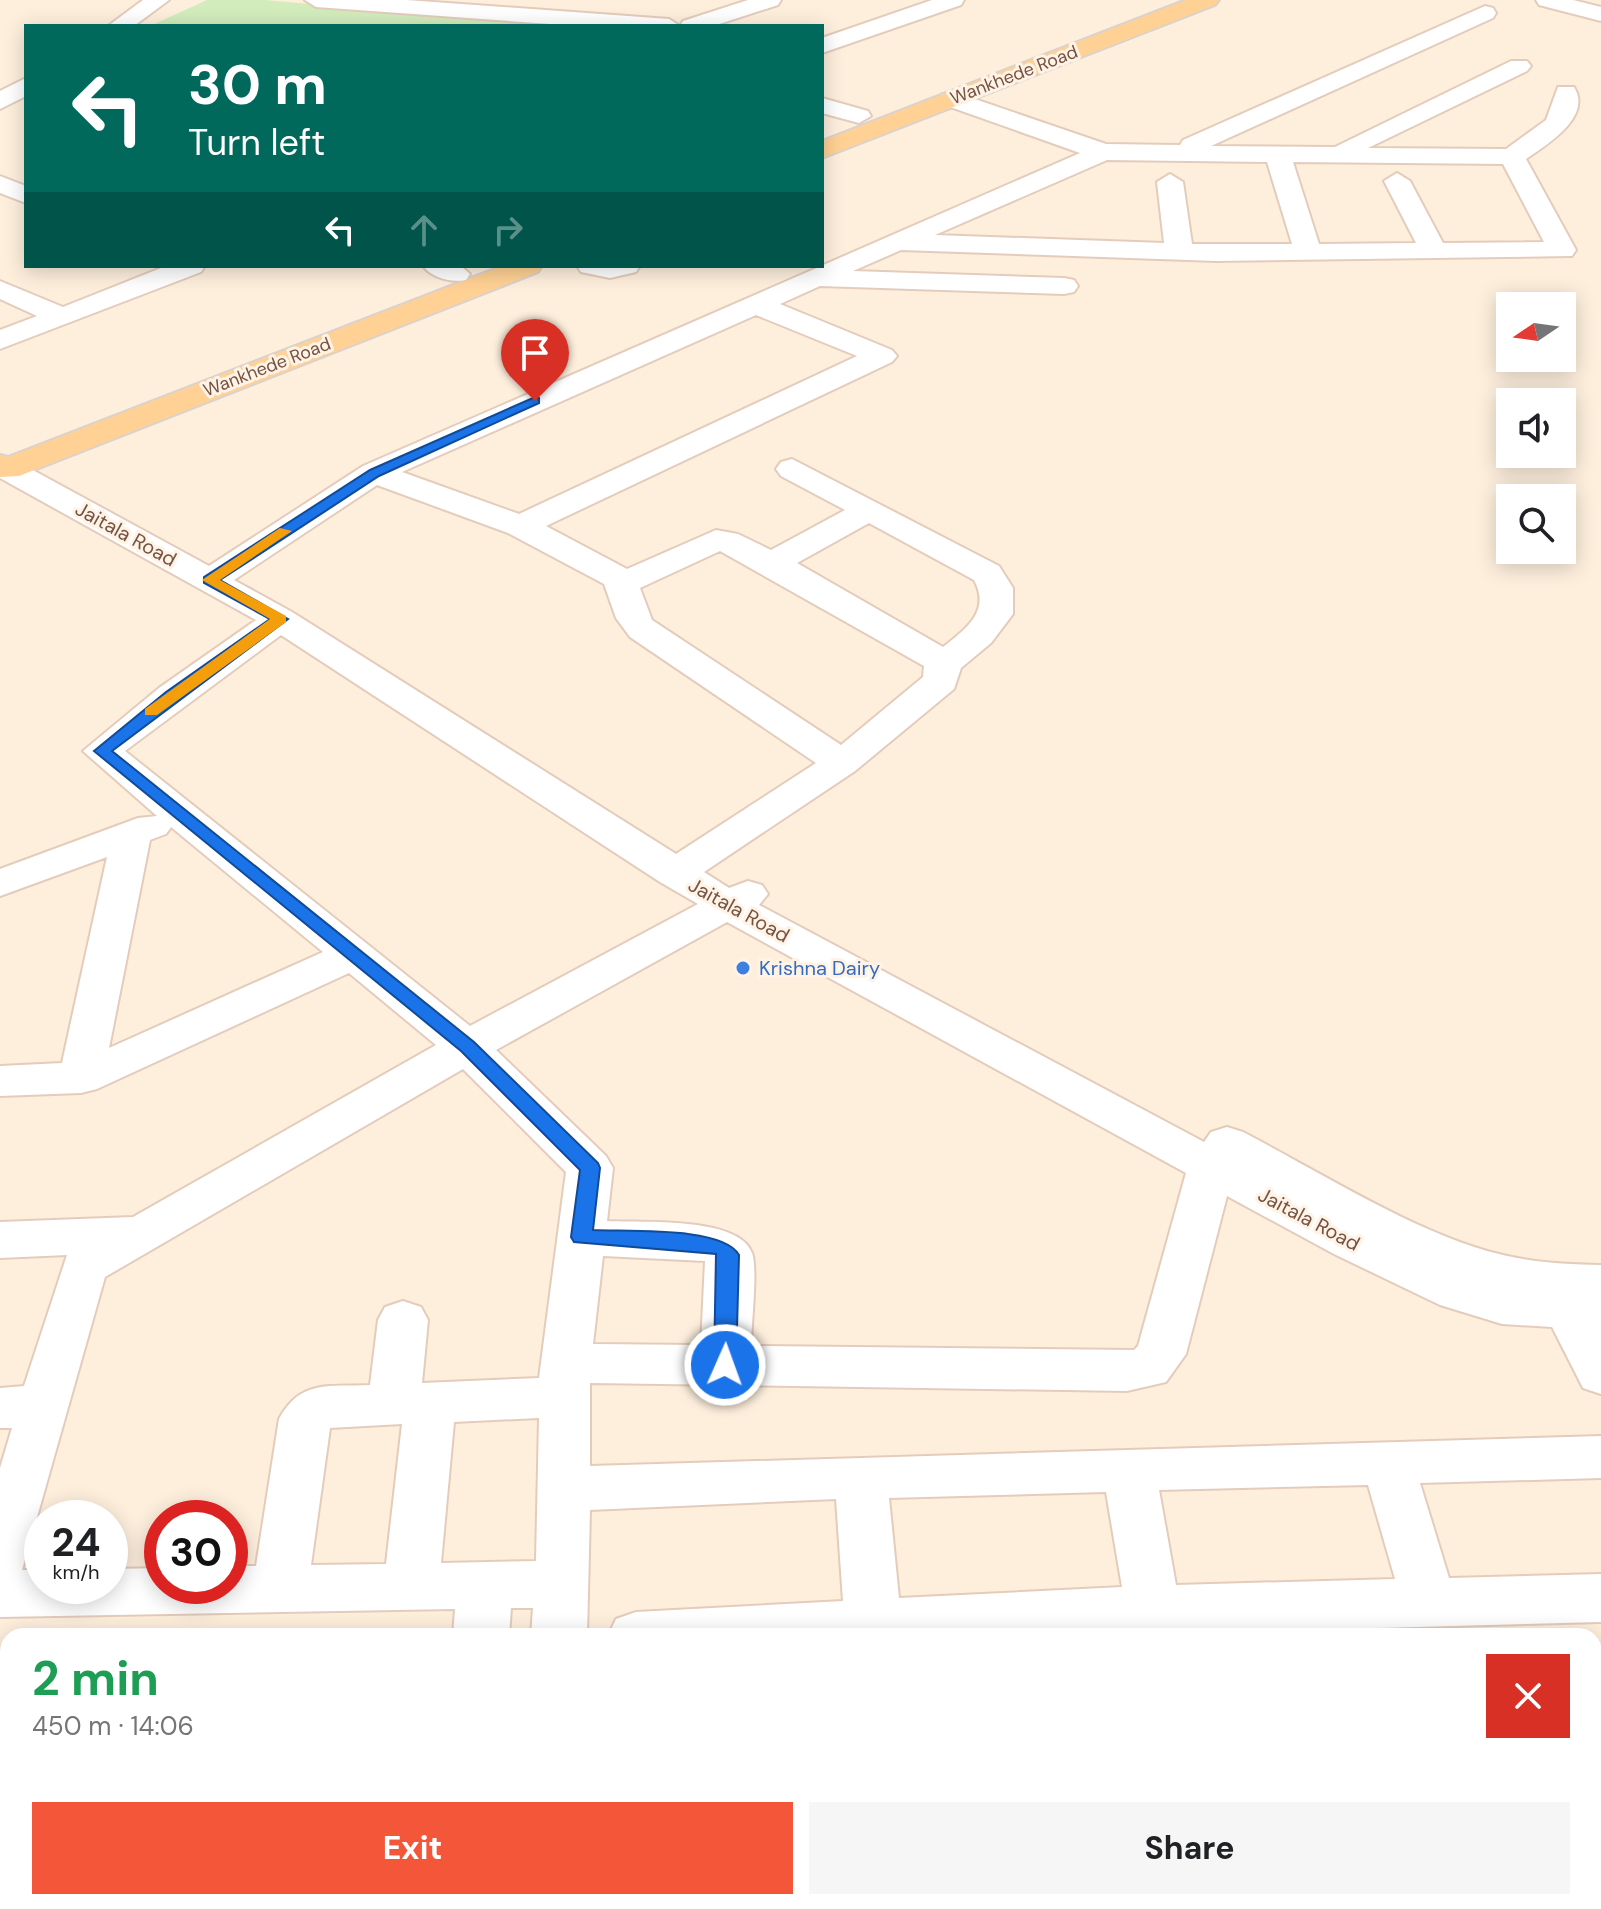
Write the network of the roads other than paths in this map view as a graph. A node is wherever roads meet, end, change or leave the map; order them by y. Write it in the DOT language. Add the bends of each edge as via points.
graph roads {
  1 [pos="158,0"];
  2 [pos="316,0"];
  3 [pos="770,0"];
  4 [pos="953,0"];
  5 [pos="1170,0"];
  6 [pos="1207,0"];
  7 [pos="1547,0"];
  8 [pos="1485,13"];
  9 [pos="1601,14"];
  10 [pos="122,24"];
  11 [pos="642,24"];
  12 [pos="697,24"];
  13 [pos="824,45"];
  14 [pos="1519,66"];
  15 [pos="24,86"];
  16 [pos="1566,92"];
  17 [pos="951,99"];
  18 [pos="0,103"];
  19 [pos="824,106"];
  20 [pos="24,113"];
  21 [pos="859,116"];
  22 [pos="824,129"];
  23 [pos="824,149"];
  24 [pos="1103,152"];
  25 [pos="1176,152"];
  26 [pos="1277,152"];
  27 [pos="1338,153"];
  28 [pos="1512,157"];
  29 [pos="1397,181"];
  30 [pos="1170,182"];
  31 [pos="0,184"];
  32 [pos="24,194"];
  33 [pos="897,242"];
  34 [pos="1434,251"];
  35 [pos="1179,252"];
  36 [pos="1308,252"];
  37 [pos="186,268"];
  38 [pos="523,268"];
  39 [pos="457,269"];
  40 [pos="812,279"];
  41 [pos="1064,286"];
  42 [pos="0,289"];
  43 [pos="755,304"];
  44 [pos="62,317"];
  45 [pos="0,340"];
  46 [pos="14,462"];
  47 [pos="792,469"];
  48 [pos="374,473"];
  49 [pos="869,510"];
  50 [pos="520,526"];
  51 [pos="772,563"];
  52 [pos="221,573"];
  53 [pos="622,584"];
  54 [pos="280,619"];
  55 [pos="943,665"];
  56 [pos="842,763"];
  57 [pos="177,814"];
  58 [pos="131,837"];
  59 [pos="685,866"];
  60 [pos="0,883"];
  61 [pos="739,899"];
  62 [pos="353,955"];
  63 [pos="467,1047"];
  64 [pos="81,1078"];
  65 [pos="0,1081"];
  66 [pos="1211,1166"];
  67 [pos="142,1234"];
  68 [pos="582,1237"];
  69 [pos="0,1240"];
  70 [pos="1581,1297"];
  71 [pos="403,1320"];
  72 [pos="725,1365"];
  73 [pos="1601,1374"];
  74 [pos="564,1380"];
  75 [pos="412,1403"];
  76 [pos="23,1406"];
  77 [pos="1601,1457"];
  78 [pos="1388,1463"];
  79 [pos="1129,1470"];
  80 [pos="861,1477"];
  81 [pos="564,1489"];
  82 [pos="0,1560"];
  83 [pos="411,1586"];
  84 [pos="280,1587"];
  85 [pos="0,1594"];
  86 [pos="1601,1598"];
  87 [pos="1429,1602"];
  88 [pos="1153,1609"];
  89 [pos="483,1610"];
  90 [pos="561,1610"];
  91 [pos="873,1624"];
  92 [pos="794,1628"];
  1 -- 10 [label="street"];
  2 -- 11 [label="street"];
  3 -- 12 [label="street"];
  4 -- 13 [label="street"];
  5 -- 21 [label="main road, Wankhede Road"];
  6 -- 17 [label="main road, Wankhede Road"];
  7 -- 9 [label="street"];
  8 -- 25 [label="street"];
  14 -- 27 [label="street"];
  15 -- 18 [label="street"];
  16 -- 28 [label="street" via="1560,123"];
  17 -- 23 [label="main road, Wankhede Road"];
  17 -- 24 [label="street"];
  18 -- 20 [label="street"];
  19 -- 21 [label="street"];
  21 -- 22 [label="main road, Wankhede Road"];
  24 -- 25 [label="street"];
  24 -- 33 [label="street"];
  25 -- 26 [label="street"];
  26 -- 27 [label="street"];
  26 -- 36 [label="street"];
  27 -- 28 [label="street"];
  28 -- 34 [label="street" via="1562,250"];
  29 -- 34 [label="street"];
  30 -- 35 [label="street"];
  31 -- 32 [label="street"];
  33 -- 35 [label="street"];
  33 -- 40 [label="street"];
  34 -- 36 [label="street"];
  35 -- 36 [label="street"];
  37 -- 44 [label="street"];
  38 -- 46 [label="main road, Wankhede Road"];
  39 -- 46 [label="main road, Wankhede Road"];
  40 -- 41 [label="street"];
  40 -- 43 [label="street"];
  42 -- 44 [label="street"];
  43 -- 48 [label="street"];
  43 -- 50 [label="street" via="882,356"];
  44 -- 45 [label="street"];
  46 -- 52 [label="street, Jaitala Road"];
  47 -- 49 [label="street"];
  48 -- 50 [label="street"];
  48 -- 52 [label="street"];
  49 -- 51 [label="street"];
  49 -- 55 [label="street" via="987,573 993,582 1000,597 994,619"];
  50 -- 53 [label="street"];
  51 -- 53 [label="street" via="716,540"];
  51 -- 55 [label="street"];
  52 -- 54 [label="street, Jaitala Road"];
  52 -- 59 [label="street, Jaitala Road" via="486,714"];
  53 -- 56 [label="street" via="642,630"];
  54 -- 57 [label="street" via="102,751"];
  54 -- 59 [label="street, Jaitala Road"];
  55 -- 56 [label="street" via="941,681"];
  56 -- 59 [label="street"];
  57 -- 58 [label="street"];
  57 -- 62 [label="street"];
  58 -- 60 [label="street"];
  58 -- 64 [label="street"];
  59 -- 61 [label="street, Jaitala Road"];
  61 -- 63 [label="street"];
  61 -- 66 [label="street, Jaitala Road"];
  61 -- 70 [label="street, Jaitala Road" via="1422,1243"];
  62 -- 63 [label="street"];
  62 -- 64 [label="street"];
  63 -- 67 [label="street"];
  63 -- 68 [label="street" via="590,1168"];
  64 -- 65 [label="street"];
  66 -- 70 [label="street, Jaitala Road" via="1457,1292 1502,1305"];
  66 -- 72 [label="street" via="1161,1354 1148,1368"];
  67 -- 69 [label="street"];
  67 -- 76 [label="street" via="84,1267"];
  68 -- 72 [label="street" via="723,1248 729,1255"];
  68 -- 74 [label="street"];
  70 -- 73 [label="street"];
  71 -- 75 [label="street"];
  72 -- 74 [label="street"];
  74 -- 75 [label="street"];
  74 -- 81 [label="street"];
  75 -- 83 [label="street"];
  75 -- 84 [label="street" via="309,1414"];
  76 -- 82 [label="street"];
  77 -- 78 [label="street"];
  78 -- 79 [label="street"];
  78 -- 87 [label="street"];
  79 -- 80 [label="street"];
  79 -- 88 [label="street"];
  80 -- 81 [label="street"];
  80 -- 91 [label="street"];
  81 -- 90 [label="street"];
  83 -- 84 [label="street"];
  83 -- 89 [label="street"];
  84 -- 85 [label="street"];
  86 -- 87 [label="street"];
  87 -- 88 [label="street"];
  88 -- 91 [label="street"];
  89 -- 90 [label="street"];
  91 -- 92 [label="street"];
}
